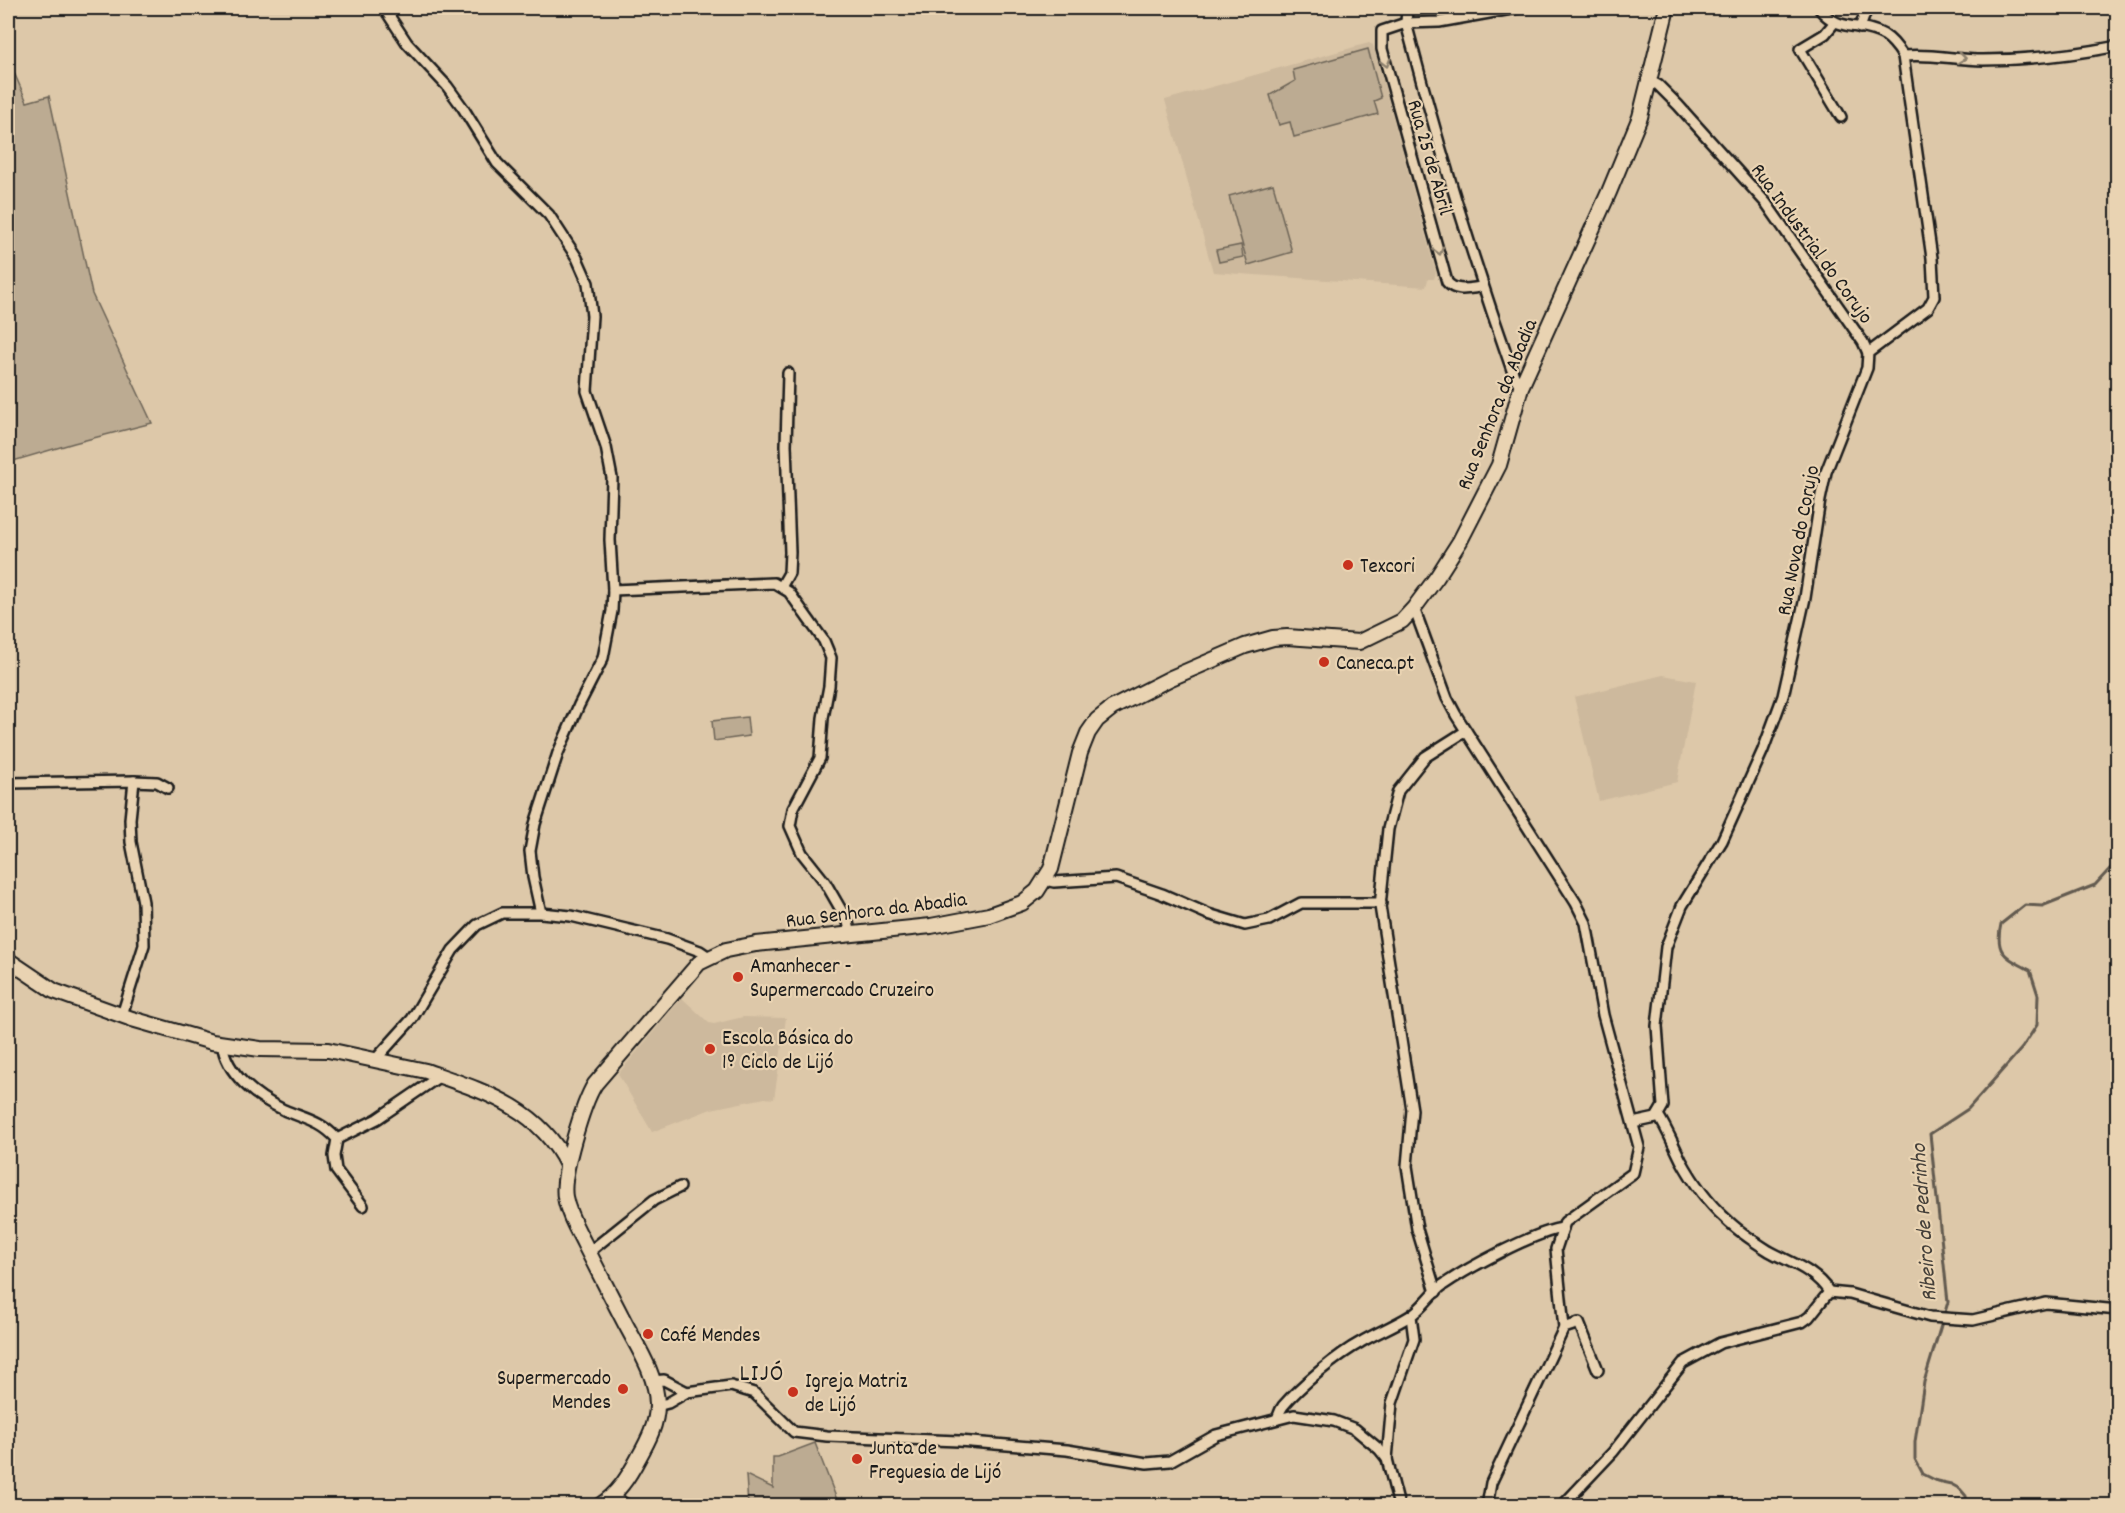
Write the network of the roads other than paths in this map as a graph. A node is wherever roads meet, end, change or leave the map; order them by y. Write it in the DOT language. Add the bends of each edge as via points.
graph roads {
  1 [pos="384,8"];
  2 [pos="1407,8"];
  3 [pos="1516,8"];
  4 [pos="1666,8"];
  5 [pos="1819,8"];
  6 [pos="1868,8"];
  7 [pos="1406,23"];
  8 [pos="1834,23"];
  9 [pos="1860,28"];
  10 [pos="2118,45"];
  11 [pos="1903,56"];
  12 [pos="1650,81"];
  13 [pos="1841,117"];
  14 [pos="1482,286"];
  15 [pos="1868,353"];
  16 [pos="788,373"];
  17 [pos="1521,387"];
  18 [pos="781,587"];
  19 [pos="613,590"];
  20 [pos="1414,608"];
  21 [pos="1466,730"];
  22 [pos="134,781"];
  23 [pos="8,783"];
  24 [pos="168,788"];
  25 [pos="1045,880"];
  26 [pos="1381,903"];
  27 [pos="541,913"];
  28 [pos="851,935"];
  29 [pos="709,957"];
  30 [pos="8,960"];
  31 [pos="122,1015"];
  32 [pos="222,1043"];
  33 [pos="375,1060"];
  34 [pos="440,1076"];
  35 [pos="1658,1115"];
  36 [pos="1633,1123"];
  37 [pos="337,1139"];
  38 [pos="567,1165"];
  39 [pos="680,1187"];
  40 [pos="363,1206"];
  41 [pos="1563,1228"];
  42 [pos="589,1252"];
  43 [pos="1436,1292"];
  44 [pos="1828,1292"];
  45 [pos="2118,1310"];
  46 [pos="1411,1316"];
  47 [pos="1564,1328"];
  48 [pos="1598,1370"];
  49 [pos="653,1381"];
  50 [pos="687,1392"];
  51 [pos="657,1406"];
  52 [pos="1277,1419"];
  53 [pos="1387,1459"];
  54 [pos="615,1501"];
  55 [pos="599,1506"];
  56 [pos="628,1506"];
  57 [pos="1400,1506"];
  58 [pos="1487,1506"];
  59 [pos="1562,1506"];
  1 -- 19 [label="street" via="407,43 447,86 497,163 549,215 588,283 592,316 587,391 612,478"];
  2 -- 7 [label="street, Rua 25 de Abril"];
  3 -- 7 [label="street" via="1439,22"];
  4 -- 12 [label="main road, Rua Senhora da Abadia"];
  5 -- 8 [label="street"];
  6 -- 9 [label="street"];
  7 -- 14 [label="street, Rua 25 de Abril"];
  7 -- 14 [label="street, Rua 25 de Abril, one-way" via="1382,31 1382,49 1448,282 1457,289"];
  8 -- 9 [label="street"];
  8 -- 13 [label="street" via="1825,34 1800,49"];
  9 -- 11 [label="street" via="1883,34"];
  11 -- 10 [label="street, one-way" via="1982,60"];
  11 -- 15 [label="street" via="1934,297 1928,308"];
  12 -- 15 [label="street, Rua Industrial do Corujo" via="1678,105 1766,203"];
  12 -- 17 [label="main road, Rua Senhora da Abadia" via="1640,117 1609,192"];
  14 -- 17 [label="street, Rua 25 de Abril"];
  15 -- 35 [label="street, Rua Nova do Corujo" via="1867,368 1826,472 1805,598 1783,696 1722,841 1682,906 1666,947 1657,1026 1663,1106"];
  16 -- 18 [label="street" via="789,573"];
  17 -- 20 [label="main road, Rua Senhora da Abadia" via="1499,465 1460,541"];
  18 -- 19 [label="street" via="774,583"];
  18 -- 28 [label="street" via="789,592 824,641 831,658 820,758 793,809 790,826 802,853 825,882 848,922"];
  19 -- 27 [label="street" via="603,658 558,753 535,824 530,851"];
  20 -- 21 [label="street" via="1448,698"];
  20 -- 25 [label="main road, Rua Senhora da Abadia" via="1401,621 1359,642 1287,637 1245,646 1112,708 1097,720 1080,753"];
  21 -- 26 [label="street" via="1425,757 1398,791 1388,829"];
  21 -- 36 [label="street" via="1586,923 1604,1015"];
  22 -- 23 [label="street"];
  22 -- 24 [label="street" via="157,782"];
  22 -- 31 [label="street" via="131,842 143,902 144,945"];
  25 -- 26 [label="street" via="1116,878 1245,925 1269,921 1301,903"];
  25 -- 28 [label="main road, Rua Senhora da Abadia" via="1022,903 989,915"];
  26 -- 43 [label="street" via="1412,1110 1407,1166 1417,1229"];
  27 -- 29 [label="street" via="571,916 667,939"];
  27 -- 33 [label="street" via="502,914 477,926 453,950 411,1019"];
  28 -- 29 [label="main road, Rua Senhora da Abadia" via="756,944"];
  29 -- 38 [label="main road, Rua Senhora da Abadia" via="699,963 595,1084 587,1096"];
  30 -- 31 [label="main road" via="54,991"];
  31 -- 32 [label="main road"];
  32 -- 33 [label="main road" via="260,1049 328,1050"];
  32 -- 37 [label="street" via="223,1055 241,1081 282,1109 328,1128"];
  33 -- 34 [label="main road"];
  34 -- 37 [label="street" via="377,1119"];
  34 -- 38 [label="main road" via="522,1111 544,1130"];
  35 -- 36 [label="street"];
  35 -- 44 [label="street" via="1700,1193 1745,1236 1807,1270"];
  36 -- 41 [label="street" via="1639,1147 1633,1173 1565,1222"];
  37 -- 40 [label="street" via="336,1170"];
  38 -- 42 [label="main road, Rua Senhora da Abadia" via="565,1200"];
  39 -- 42 [label="street" via="654,1200"];
  41 -- 43 [label="street" via="1550,1230 1499,1254"];
  41 -- 47 [label="street" via="1556,1249"];
  42 -- 49 [label="main road, Rua Senhora da Abadia"];
  43 -- 46 [label="street"];
  44 -- 45 [label="street" via="1850,1294 1930,1317 1973,1320 2046,1303"];
  44 -- 59 [label="street" via="1802,1322 1720,1343 1683,1363 1613,1452"];
  46 -- 52 [label="street" via="1358,1343 1281,1408"];
  46 -- 53 [label="street" via="1414,1339 1392,1403"];
  47 -- 48 [label="street" via="1579,1323"];
  47 -- 58 [label="street" via="1491,1483"];
  49 -- 50 [label="street" via="664,1380"];
  49 -- 51 [label="main road, Rua Senhora da Abadia"];
  50 -- 51 [label="street"];
  50 -- 52 [label="street" via="731,1386 754,1393 794,1432 1067,1450 1147,1464 1170,1461 1216,1435"];
  51 -- 54 [label="main road" via="646,1444"];
  52 -- 53 [label="street" via="1294,1415 1334,1421 1354,1429"];
  53 -- 57 [label="street"];
  54 -- 55 [label="main road"];
  54 -- 56 [label="street"];
}
